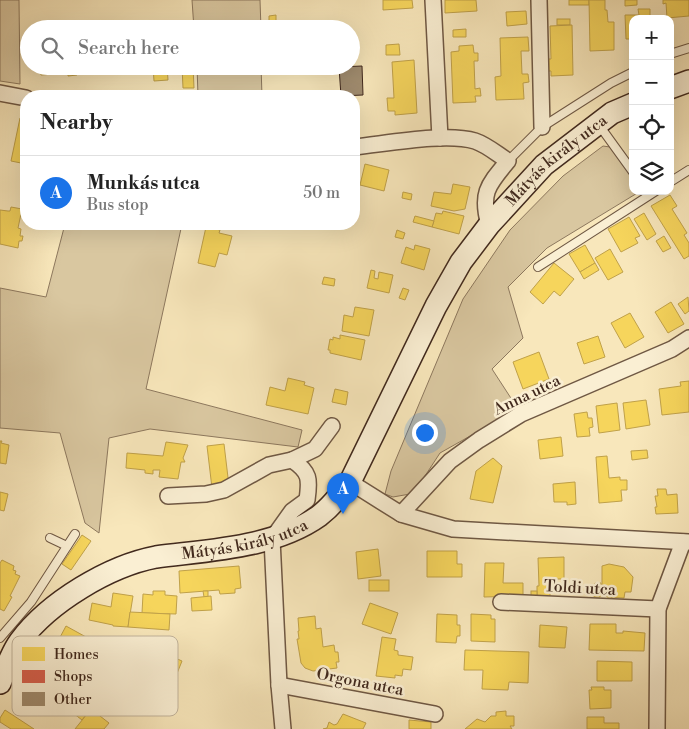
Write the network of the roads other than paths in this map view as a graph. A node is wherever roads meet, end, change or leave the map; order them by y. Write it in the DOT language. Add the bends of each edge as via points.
graph roads {
  1 [pos="433,0"];
  2 [pos="539,0"];
  3 [pos="689,48"];
  4 [pos="674,53"];
  5 [pos="629,74"];
  6 [pos="689,81"];
  7 [pos="674,87"];
  8 [pos="0,93"];
  9 [pos="20,97"];
  10 [pos="631,105"];
  11 [pos="598,124"];
  12 [pos="542,127"];
  13 [pos="440,138"];
  14 [pos="360,146"];
  15 [pos="508,161"];
  16 [pos="629,167"];
  17 [pos="689,170"];
  18 [pos="674,179"];
  19 [pos="648,195"];
  20 [pos="489,225"];
  21 [pos="538,268"];
  22 [pos="689,338"];
  23 [pos="332,426"];
  24 [pos="292,460"];
  25 [pos="350,482"];
  26 [pos="168,496"];
  27 [pos="401,514"];
  28 [pos="75,534"];
  29 [pos="50,538"];
  30 [pos="272,540"];
  31 [pos="686,542"];
  32 [pos="67,546"];
  33 [pos="501,602"];
  34 [pos="658,609"];
  35 [pos="25,636"];
  36 [pos="0,638"];
  37 [pos="12,658"];
  38 [pos="0,683"];
  39 [pos="279,684"];
  40 [pos="435,714"];
  41 [pos="283,729"];
  42 [pos="658,729"];
  1 -- 13 [label="street"];
  2 -- 12 [label="street"];
  3 -- 4 [label="lane"];
  5 -- 12 [label="lane, Mátyás király utca"];
  6 -- 7 [label="main road"];
  8 -- 9 [label="street"];
  10 -- 11 [label="main road, Mátyás király utca"];
  11 -- 16 [label="lane"];
  11 -- 20 [label="main road, Mátyás király utca" via="544,165"];
  12 -- 15 [label="lane, Mátyás király utca"];
  13 -- 14 [label="street"];
  13 -- 15 [label="street" via="474,141"];
  15 -- 20 [label="street, Mátyás király utca" via="491,180 485,198"];
  17 -- 18 [label="lane"];
  19 -- 21 [label="lane"];
  20 -- 25 [label="main road, Mátyás király utca" via="461,262 436,306"];
  22 -- 27 [label="street, Anna utca" via="672,349 521,414 450,461"];
  23 -- 24 [label="street" via="316,449"];
  24 -- 26 [label="street" via="269,465 224,490"];
  24 -- 30 [label="street" via="301,466 310,481 307,500 292,510"];
  25 -- 27 [label="street"];
  25 -- 30 [label="main road, Mátyás király utca" via="319,515"];
  27 -- 31 [label="street" via="453,529"];
  28 -- 32 [label="lane"];
  29 -- 32 [label="lane"];
  30 -- 35 [label="main road, Mátyás király utca" via="142,560 106,574 80,589 35,624"];
  30 -- 39 [label="street"];
  31 -- 34 [label="street"];
  32 -- 36 [label="lane" via="31,602"];
  33 -- 34 [label="street, Toldi utca"];
  34 -- 42 [label="street"];
  37 -- 38 [label="main road, Mátyás király utca"];
  39 -- 40 [label="street, Orgona utca"];
  39 -- 41 [label="street"];
}
